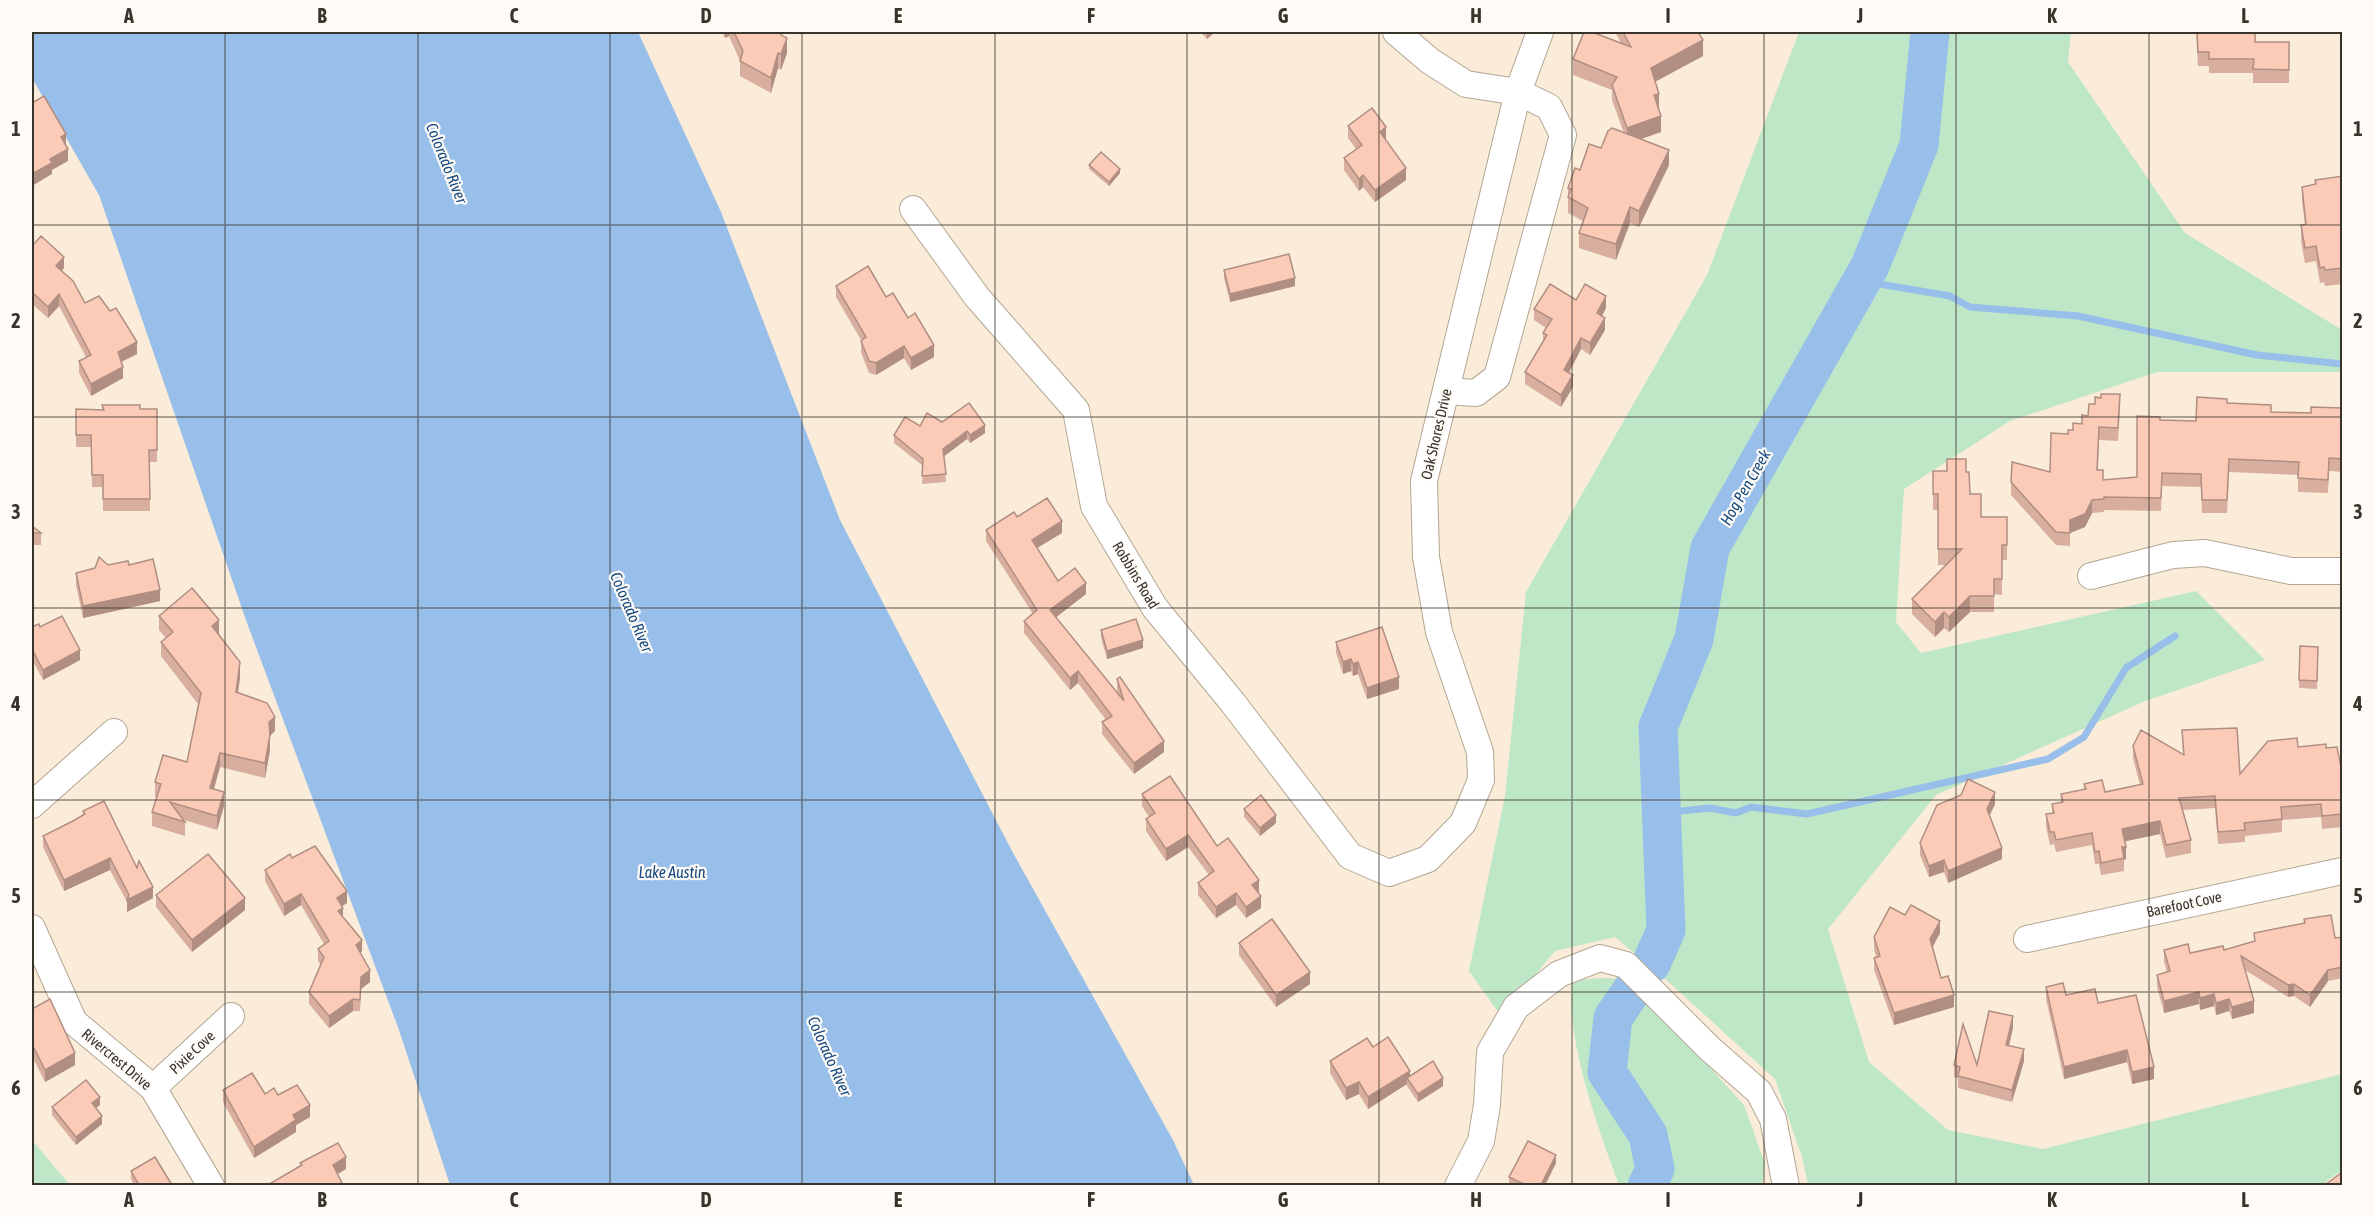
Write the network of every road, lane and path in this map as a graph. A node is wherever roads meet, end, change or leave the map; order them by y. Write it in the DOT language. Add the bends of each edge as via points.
graph roads {
  1 [pos="1396,32"];
  2 [pos="1540,32"];
  3 [pos="1518,92"];
  4 [pos="913,209"];
  5 [pos="1446,392"];
  6 [pos="2343,571"];
  7 [pos="2091,576"];
  8 [pos="114,732"];
  9 [pos="32,805"];
  10 [pos="1428,859"];
  11 [pos="2343,871"];
  12 [pos="32,928"];
  13 [pos="2027,939"];
  14 [pos="231,1016"];
  15 [pos="153,1088"];
  16 [pos="211,1185"];
  17 [pos="1458,1185"];
  18 [pos="1786,1185"];
  1 -- 3 [label="street" via="1430,61 1466,84"];
  2 -- 3 [label="street, Oak Shores Drive"];
  3 -- 5 [label="street, Oak Shores Drive"];
  3 -- 5 [label="street" via="1549,107 1563,135 1497,376 1476,393"];
  4 -- 10 [label="street, Robbins Road" via="977,297 1076,410 1094,506 1155,608 1350,856 1389,873"];
  5 -- 10 [label="street, Oak Shores Drive" via="1424,482 1426,558 1439,632 1480,752 1481,780 1462,823"];
  6 -- 7 [label="street" via="2291,572 2205,553 2173,555"];
  8 -- 9 [label="street"];
  11 -- 13 [label="street, Barefoot Cove"];
  12 -- 15 [label="street, Rivercrest Drive" via="74,1022"];
  14 -- 15 [label="street, Pixie Cove"];
  15 -- 16 [label="street, Rivercrest Drive"];
  17 -- 18 [label="street" via="1481,1141 1490,1052 1516,1006 1559,974 1600,958 1626,965 1709,1048 1760,1092 1773,1119"];
}
